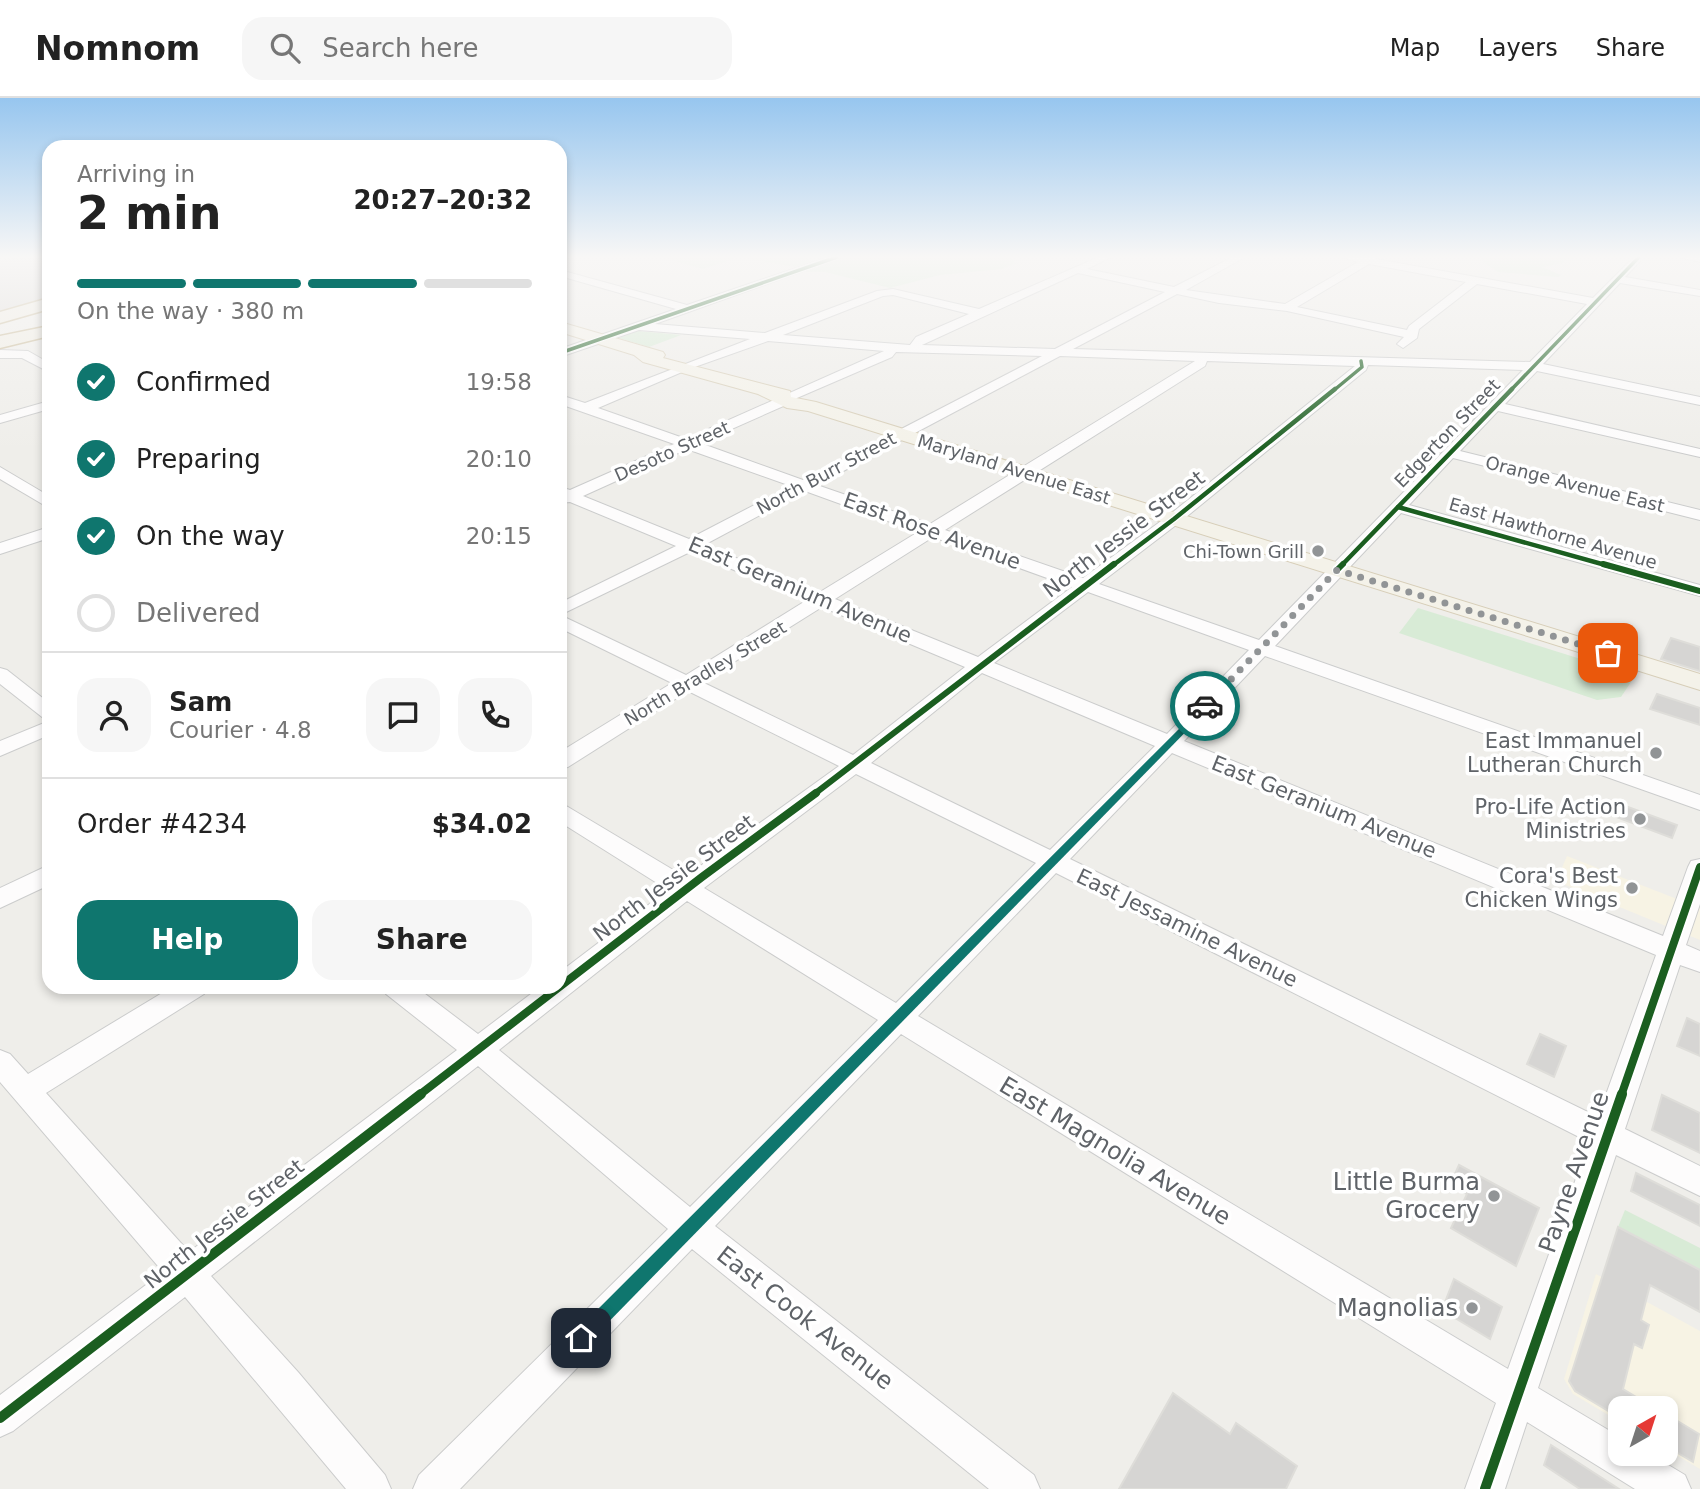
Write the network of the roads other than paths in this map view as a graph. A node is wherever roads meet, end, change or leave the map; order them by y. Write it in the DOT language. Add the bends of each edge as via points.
graph roads {
  1 [pos="650,322"];
  2 [pos="805,322"];
  3 [pos="960,322"];
  4 [pos="1114,322"];
  5 [pos="1352,322"];
  6 [pos="1421,322"];
  7 [pos="1576,322"];
  8 [pos="637,326"];
  9 [pos="42,327"];
  10 [pos="567,329"];
  11 [pos="42,333"];
  12 [pos="1413,335"];
  13 [pos="762,338"];
  14 [pos="599,340"];
  15 [pos="5,344"];
  16 [pos="892,348"];
  17 [pos="913,349"];
  18 [pos="567,351"];
  19 [pos="0,354"];
  20 [pos="1055,354"];
  21 [pos="1201,357"];
  22 [pos="1361,361"];
  23 [pos="1389,362"];
  24 [pos="42,364"];
  25 [pos="1533,366"];
  26 [pos="688,368"];
  27 [pos="1700,385"];
  28 [pos="1696,400"];
  29 [pos="567,401"];
  30 [pos="795,401"];
  31 [pos="1495,406"];
  32 [pos="42,407"];
  33 [pos="586,408"];
  34 [pos="0,419"];
  35 [pos="900,434"];
  36 [pos="687,444"];
  37 [pos="1450,453"];
  38 [pos="1700,453"];
  39 [pos="0,472"];
  40 [pos="1026,472"];
  41 [pos="802,485"];
  42 [pos="567,494"];
  43 [pos="567,498"];
  44 [pos="42,499"];
  45 [pos="1398,507"];
  46 [pos="1700,515"];
  47 [pos="1174,519"];
  48 [pos="933,531"];
  49 [pos="42,534"];
  50 [pos="691,545"];
  51 [pos="0,549"];
  52 [pos="1337,570"];
  53 [pos="1085,585"];
  54 [pos="1700,590"];
  55 [pos="824,600"];
  56 [pos="567,607"];
  57 [pos="567,624"];
  58 [pos="1261,647"];
  59 [pos="981,665"];
  60 [pos="0,674"];
  61 [pos="1700,682"];
  62 [pos="686,684"];
  63 [pos="42,707"];
  64 [pos="42,730"];
  65 [pos="1169,744"];
  66 [pos="0,749"];
  67 [pos="567,758"];
  68 [pos="855,765"];
  69 [pos="1700,803"];
  70 [pos="567,816"];
  71 [pos="1052,862"];
  72 [pos="1700,867"];
  73 [pos="42,878"];
  74 [pos="687,890"];
  75 [pos="0,899"];
  76 [pos="1686,956"];
  77 [pos="567,982"];
  78 [pos="183,994"];
  79 [pos="405,994"];
  80 [pos="551,994"];
  81 [pos="897,1018"];
  82 [pos="477,1051"];
  83 [pos="0,1062"];
  84 [pos="25,1091"];
  85 [pos="1607,1136"];
  86 [pos="1700,1182"];
  87 [pos="690,1227"];
  88 [pos="186,1275"];
  89 [pos="1517,1396"];
  90 [pos="0,1418"];
  91 [pos="370,1489"];
  92 [pos="433,1489"];
  93 [pos="1020,1489"];
  94 [pos="1485,1489"];
  95 [pos="1671,1489"];
  1 -- 8 [label="street"];
  2 -- 13 [label="street"];
  3 -- 17 [label="street" via="920,340"];
  4 -- 20 [label="street, North Burr Street"];
  5 -- 12 [label="street"];
  6 -- 12 [label="street" via="1413,328"];
  7 -- 25 [label="street, Edgerton Street"];
  8 -- 13 [label="street"];
  8 -- 14 [label="street"];
  9 -- 15 [label="highway"];
  10 -- 14 [label="main road, Maryland Avenue East"];
  11 -- 15 [label="highway"];
  12 -- 23 [label="street" via="1388,357"];
  13 -- 16 [label="street"];
  13 -- 26 [label="street"];
  14 -- 18 [label="street"];
  14 -- 26 [label="main road, Maryland Avenue East" via="661,355"];
  15 -- 19 [label="street"];
  15 -- 24 [label="street"];
  16 -- 17 [label="street"];
  16 -- 30 [label="street, Desoto Street"];
  17 -- 20 [label="street"];
  20 -- 21 [label="street"];
  20 -- 35 [label="street, North Burr Street"];
  21 -- 22 [label="street"];
  21 -- 40 [label="street, North Bradley Street" via="1201,363"];
  22 -- 23 [label="street"];
  22 -- 47 [label="street, North Jessie Street" via="1362,367"];
  23 -- 25 [label="street"];
  25 -- 28 [label="street"];
  25 -- 31 [label="street, Edgerton Street"];
  26 -- 30 [label="main road, Maryland Avenue East"];
  26 -- 33 [label="street"];
  27 -- 28 [label="street"];
  29 -- 33 [label="street, East Rose Avenue"];
  30 -- 35 [label="main road, Maryland Avenue East"];
  30 -- 36 [label="street, Desoto Street"];
  31 -- 37 [label="street, Edgerton Street"];
  31 -- 38 [label="street"];
  32 -- 34 [label="street"];
  33 -- 36 [label="street, East Rose Avenue"];
  35 -- 40 [label="main road, Maryland Avenue East"];
  35 -- 41 [label="street, North Burr Street"];
  36 -- 41 [label="street, East Rose Avenue"];
  36 -- 42 [label="street, Desoto Street"];
  37 -- 45 [label="street, Edgerton Street"];
  37 -- 46 [label="street, Orange Avenue East"];
  39 -- 44 [label="street"];
  40 -- 47 [label="main road, Maryland Avenue East"];
  40 -- 48 [label="street, North Bradley Street"];
  41 -- 48 [label="street, East Rose Avenue"];
  41 -- 50 [label="street, North Burr Street"];
  43 -- 50 [label="street, East Geranium Avenue"];
  45 -- 52 [label="street, Edgerton Street"];
  45 -- 54 [label="street, East Hawthorne Avenue"];
  47 -- 52 [label="main road, Maryland Avenue East"];
  47 -- 53 [label="street, North Jessie Street"];
  48 -- 53 [label="street, East Rose Avenue"];
  48 -- 55 [label="street, North Bradley Street"];
  49 -- 51 [label="street"];
  50 -- 55 [label="street, East Geranium Avenue"];
  50 -- 56 [label="street, North Burr Street"];
  52 -- 58 [label="street, Edgerton Street"];
  52 -- 61 [label="main road, Maryland Avenue East"];
  53 -- 58 [label="street, East Rose Avenue"];
  53 -- 59 [label="street, North Jessie Street"];
  55 -- 59 [label="street, East Geranium Avenue"];
  55 -- 62 [label="street, North Bradley Street"];
  57 -- 62 [label="street, East Jessamine Avenue"];
  58 -- 65 [label="street, Edgerton Street"];
  58 -- 69 [label="street, East Rose Avenue"];
  59 -- 65 [label="street, East Geranium Avenue"];
  59 -- 68 [label="street, North Jessie Street"];
  60 -- 63 [label="street"];
  62 -- 67 [label="street, North Bradley Street"];
  62 -- 68 [label="street, East Jessamine Avenue"];
  64 -- 66 [label="street"];
  65 -- 71 [label="street, Edgerton Street"];
  65 -- 76 [label="street, East Geranium Avenue"];
  68 -- 71 [label="street, East Jessamine Avenue"];
  68 -- 74 [label="street, North Jessie Street"];
  70 -- 74 [label="street, East Magnolia Avenue"];
  71 -- 81 [label="street, Edgerton Street"];
  71 -- 85 [label="street, East Jessamine Avenue"];
  72 -- 76 [label="street, Payne Avenue"];
  73 -- 75 [label="street"];
  74 -- 77 [label="street, North Jessie Street"];
  74 -- 81 [label="street, East Magnolia Avenue"];
  76 -- 85 [label="street, Payne Avenue"];
  78 -- 84 [label="street"];
  79 -- 82 [label="street, East Cook Avenue"];
  80 -- 82 [label="street, North Jessie Street"];
  81 -- 87 [label="street, Edgerton Street"];
  81 -- 89 [label="street, East Magnolia Avenue"];
  82 -- 87 [label="street, East Cook Avenue"];
  82 -- 88 [label="street, North Jessie Street"];
  83 -- 84 [label="street"];
  84 -- 88 [label="street"];
  85 -- 86 [label="street, East Jessamine Avenue"];
  85 -- 89 [label="street, Payne Avenue"];
  87 -- 92 [label="street, Edgerton Street"];
  87 -- 93 [label="street, East Cook Avenue"];
  88 -- 90 [label="street, North Jessie Street"];
  88 -- 91 [label="street"];
  89 -- 94 [label="street, Payne Avenue"];
  89 -- 95 [label="street, East Magnolia Avenue"];
}
